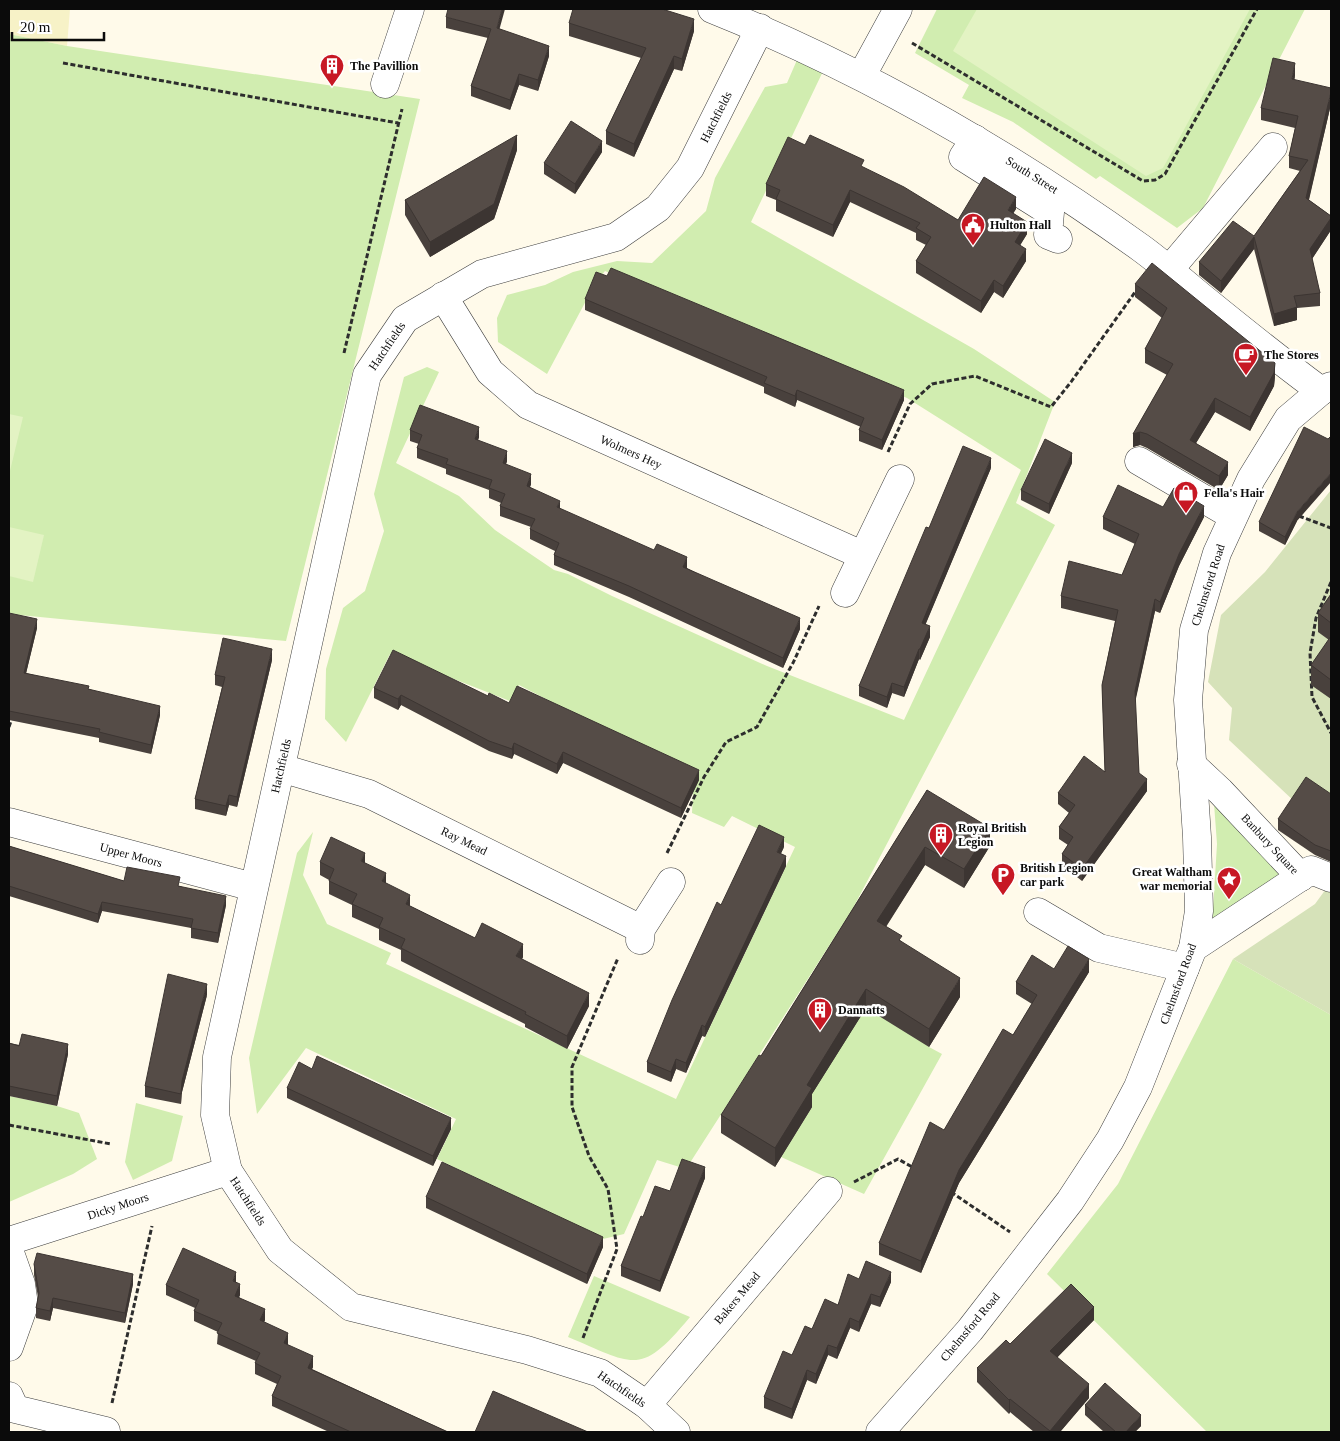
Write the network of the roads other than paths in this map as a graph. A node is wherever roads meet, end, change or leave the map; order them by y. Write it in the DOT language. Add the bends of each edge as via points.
graph roads {
  1 [pos="410,9"];
  2 [pos="712,9"];
  3 [pos="750,19"];
  4 [pos="893,19"];
  5 [pos="862,75"];
  6 [pos="385,84"];
  7 [pos="1273,147"];
  8 [pos="1055,202"];
  9 [pos="1058,239"];
  10 [pos="1163,265"];
  11 [pos="442,296"];
  12 [pos="1326,389"];
  13 [pos="1139,462"];
  14 [pos="893,469"];
  15 [pos="1233,516"];
  16 [pos="862,556"];
  17 [pos="833,597"];
  18 [pos="1191,764"];
  19 [pos="281,768"];
  20 [pos="9,822"];
  21 [pos="1301,877"];
  22 [pos="1331,878"];
  23 [pos="671,882"];
  24 [pos="253,887"];
  25 [pos="1038,912"];
  26 [pos="1189,958"];
  27 [pos="228,1171"];
  28 [pos="824,1195"];
  29 [pos="9,1241"];
  30 [pos="9,1250"];
  31 [pos="9,1347"];
  32 [pos="9,1396"];
  33 [pos="647,1405"];
  34 [pos="106,1431"];
  35 [pos="676,1432"];
  36 [pos="880,1432"];
  1 -- 6 [label="street"];
  2 -- 3 [label="street, South Street"];
  3 -- 5 [label="street, South Street"];
  3 -- 11 [label="street, Hatchfields" via="690,168 658,208 616,236 482,274"];
  4 -- 5 [label="street"];
  5 -- 8 [label="street, South Street" via="974,139"];
  7 -- 10 [label="street"];
  8 -- 9 [label="street" via="1048,235"];
  8 -- 10 [label="street, South Street"];
  10 -- 12 [label="street, South Street" via="1258,344"];
  11 -- 16 [label="street, Wolmers Hey" via="490,372 528,405"];
  11 -- 19 [label="street, Hatchfields" via="405,319 367,375"];
  12 -- 15 [label="street, Chelmsford Road" via="1288,419 1251,479"];
  13 -- 15 [label="street"];
  14 -- 16 [label="street"];
  15 -- 18 [label="street, Chelmsford Road" via="1217,553 1194,630 1188,700"];
  16 -- 17 [label="street"];
  18 -- 21 [label="street, Banbury Square"];
  18 -- 26 [label="street, Chelmsford Road" via="1199,902"];
  19 -- 23 [label="street, Ray Mead" via="369,794 638,931"];
  19 -- 24 [label="street, Hatchfields"];
  20 -- 24 [label="street, Upper Moors"];
  21 -- 22 [label="street" via="1312,870"];
  21 -- 26 [label="street, Banbury Square"];
  24 -- 27 [label="street, Hatchfields" via="216,1056 215,1115"];
  25 -- 26 [label="street" via="1099,948"];
  26 -- 36 [label="street, Chelmsford Road" via="1138,1087 1070,1200 970,1330"];
  27 -- 29 [label="street, Dicky Moors"];
  27 -- 33 [label="street, Hatchfields" via="280,1250 351,1308 573,1364 600,1373"];
  28 -- 33 [label="street, Bakers Mead"];
  30 -- 31 [label="street" via="21,1284 24,1305"];
  32 -- 34 [label="street" via="14,1409"];
  33 -- 35 [label="street, Hatchfields"];
}
